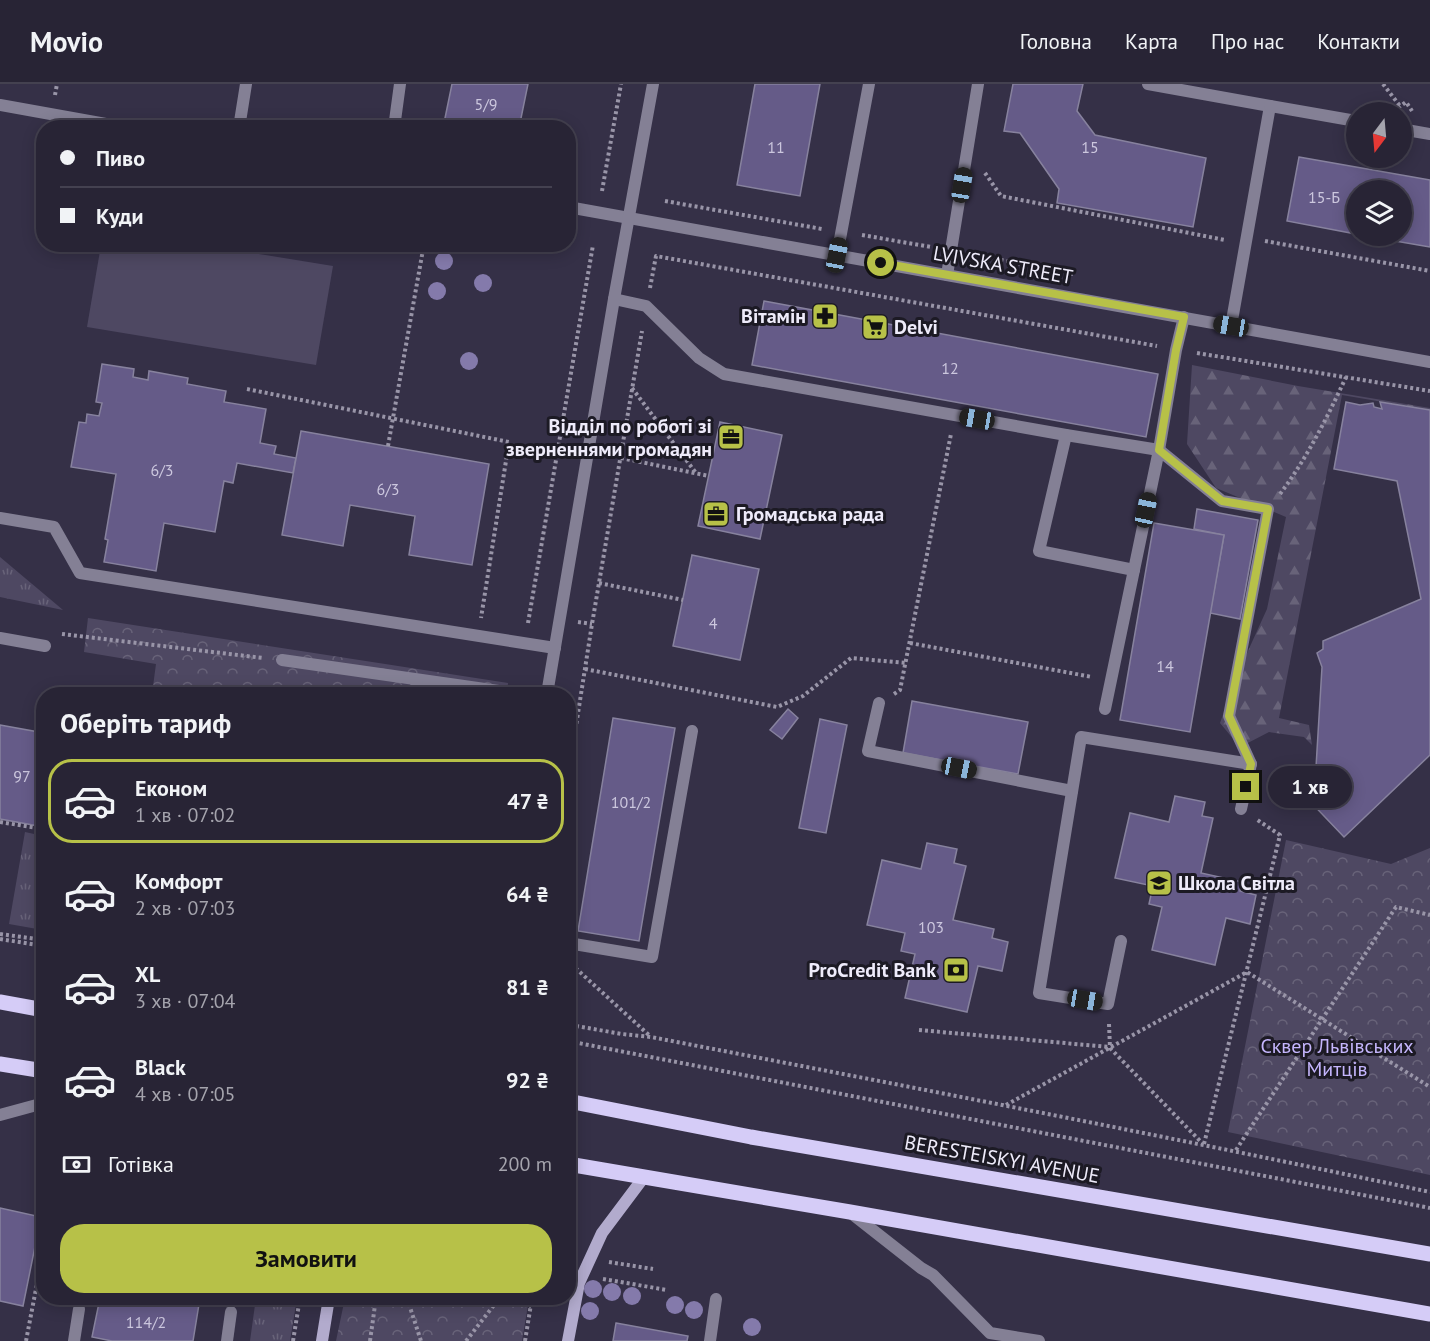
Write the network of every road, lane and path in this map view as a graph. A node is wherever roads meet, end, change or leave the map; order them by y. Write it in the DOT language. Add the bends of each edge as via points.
graph roads {
  1 [pos="57,84"];
  2 [pos="246,84"];
  3 [pos="400,84"];
  4 [pos="621,84"];
  5 [pos="653,84"];
  6 [pos="869,84"];
  7 [pos="978,84"];
  8 [pos="1148,84"];
  9 [pos="1384,84"];
  10 [pos="55,96"];
  11 [pos="1397,102"];
  12 [pos="0,105"];
  13 [pos="1270,106"];
  14 [pos="1346,119"];
  15 [pos="83,120"];
  16 [pos="240,120"];
  17 [pos="395,120"];
  18 [pos="1412,131"];
  19 [pos="1430,134"];
  20 [pos="980,167"];
  21 [pos="602,191"];
  22 [pos="576,208"];
  23 [pos="629,217"];
  24 [pos="1247,238"];
  25 [pos="593,246"];
  26 [pos="423,252"];
  27 [pos="837,255"];
  28 [pos="1430,271"];
  29 [pos="947,275"];
  30 [pos="614,299"];
  31 [pos="646,306"];
  32 [pos="1184,317"];
  33 [pos="1231,326"];
  34 [pos="1176,350"];
  35 [pos="1430,362"];
  36 [pos="1346,377"];
  37 [pos="632,388"];
  38 [pos="247,389"];
  39 [pos="1430,391"];
  40 [pos="954,415"];
  41 [pos="393,420"];
  42 [pos="1066,435"];
  43 [pos="388,446"];
  44 [pos="1159,450"];
  45 [pos="621,458"];
  46 [pos="696,473"];
  47 [pos="709,476"];
  48 [pos="1268,509"];
  49 [pos="0,518"];
  50 [pos="1134,570"];
  51 [pos="599,583"];
  52 [pos="683,600"];
  53 [pos="54,632"];
  54 [pos="478,636"];
  55 [pos="0,638"];
  56 [pos="525,643"];
  57 [pos="910,643"];
  58 [pos="45,646"];
  59 [pos="555,648"];
  60 [pos="282,660"];
  61 [pos="906,663"];
  62 [pos="585,669"];
  63 [pos="1111,680"];
  64 [pos="417,681"];
  65 [pos="416,687"];
  66 [pos="465,687"];
  67 [pos="548,687"];
  68 [pos="879,703"];
  69 [pos="1105,709"];
  70 [pos="576,726"];
  71 [pos="692,731"];
  72 [pos="1251,764"];
  73 [pos="1072,791"];
  74 [pos="1241,810"];
  75 [pos="0,822"];
  76 [pos="36,828"];
  77 [pos="1430,915"];
  78 [pos="0,934"];
  79 [pos="0,939"];
  80 [pos="36,939"];
  81 [pos="1121,941"];
  82 [pos="576,944"];
  83 [pos="36,945"];
  84 [pos="576,969"];
  85 [pos="1247,972"];
  86 [pos="0,1002"];
  87 [pos="1108,1004"];
  88 [pos="36,1009"];
  89 [pos="1322,1020"];
  90 [pos="576,1026"];
  91 [pos="919,1030"];
  92 [pos="651,1037"];
  93 [pos="576,1043"];
  94 [pos="1110,1048"];
  95 [pos="0,1064"];
  96 [pos="36,1070"];
  97 [pos="1430,1087"];
  98 [pos="576,1103"];
  99 [pos="36,1105"];
  100 [pos="1005,1105"];
  101 [pos="0,1115"];
  102 [pos="1204,1144"];
  103 [pos="1236,1150"];
  104 [pos="576,1165"];
  105 [pos="644,1177"];
  106 [pos="1430,1192"];
  107 [pos="1430,1208"];
  108 [pos="850,1212"];
  109 [pos="1430,1254"];
  110 [pos="609,1262"];
  111 [pos="653,1269"];
  112 [pos="603,1279"];
  113 [pos="36,1289"];
  114 [pos="667,1290"];
  115 [pos="576,1299"];
  116 [pos="716,1299"];
  117 [pos="299,1305"];
  118 [pos="328,1305"];
  119 [pos="375,1305"];
  120 [pos="409,1305"];
  121 [pos="493,1305"];
  122 [pos="526,1305"];
  123 [pos="575,1305"];
  124 [pos="531,1306"];
  125 [pos="79,1310"];
  126 [pos="231,1312"];
  127 [pos="1430,1314"];
  128 [pos="26,1341"];
  129 [pos="74,1341"];
  130 [pos="227,1341"];
  131 [pos="292,1341"];
  132 [pos="322,1341"];
  133 [pos="370,1341"];
  134 [pos="421,1341"];
  135 [pos="466,1341"];
  136 [pos="525,1341"];
  137 [pos="568,1341"];
  138 [pos="710,1341"];
  139 [pos="1039,1341"];
  1 -- 10 [label="path"];
  2 -- 16 [label="street"];
  3 -- 17 [label="street"];
  4 -- 21 [label="path"];
  5 -- 23 [label="street"];
  6 -- 27 [label="street"];
  7 -- 29 [label="street"];
  8 -- 13 [label="street"];
  9 -- 11 [label="path"];
  12 -- 15 [label="street"];
  13 -- 14 [label="street"];
  13 -- 24 [label="street"];
  18 -- 19 [label="street"];
  20 -- 24 [label="path" via="1001,196 1224,240"];
  22 -- 23 [label="street, LVIVSKA STREET"];
  23 -- 27 [label="street, LVIVSKA STREET"];
  23 -- 30 [label="street"];
  24 -- 28 [label="path"];
  24 -- 33 [label="street"];
  25 -- 56 [label="path"];
  26 -- 41 [label="path"];
  27 -- 29 [label="street, LVIVSKA STREET"];
  29 -- 32 [label="street, LVIVSKA STREET"];
  30 -- 31 [label="street"];
  30 -- 59 [label="street"];
  31 -- 34 [label="path" via="656,256"];
  31 -- 37 [label="path"];
  31 -- 40 [label="street" via="699,358 724,374"];
  32 -- 33 [label="street, LVIVSKA STREET"];
  32 -- 34 [label="street"];
  33 -- 35 [label="street, LVIVSKA STREET"];
  34 -- 36 [label="path"];
  34 -- 44 [label="street"];
  36 -- 39 [label="path"];
  36 -- 48 [label="path" via="1316,438"];
  37 -- 45 [label="path"];
  37 -- 46 [label="path"];
  38 -- 41 [label="path"];
  40 -- 42 [label="street"];
  40 -- 57 [label="path"];
  41 -- 43 [label="path"];
  41 -- 54 [label="path" via="508,442"];
  42 -- 44 [label="street"];
  42 -- 50 [label="street" via="1039,551"];
  44 -- 48 [label="street" via="1222,501"];
  44 -- 50 [label="street"];
  45 -- 46 [label="path"];
  45 -- 51 [label="path"];
  46 -- 47 [label="path"];
  48 -- 72 [label="street" via="1229,716"];
  49 -- 54 [label="street" via="54,527 80,573"];
  50 -- 63 [label="street"];
  51 -- 52 [label="path"];
  51 -- 62 [label="path"];
  53 -- 60 [label="path"];
  54 -- 56 [label="street"];
  55 -- 58 [label="street"];
  56 -- 59 [label="street"];
  57 -- 61 [label="path"];
  57 -- 63 [label="path"];
  59 -- 67 [label="street"];
  60 -- 64 [label="street"];
  61 -- 62 [label="path" via="851,658 803,696 777,707"];
  61 -- 68 [label="path" via="900,690"];
  62 -- 70 [label="path"];
  63 -- 69 [label="street"];
  64 -- 65 [label="street"];
  64 -- 66 [label="street"];
  68 -- 73 [label="street" via="868,751"];
  71 -- 82 [label="street" via="652,957"];
  72 -- 73 [label="street" via="1081,737"];
  72 -- 74 [label="street"];
  73 -- 87 [label="street" via="1039,993"];
  74 -- 85 [label="path" via="1280,835"];
  75 -- 76 [label="path"];
  77 -- 89 [label="path" via="1396,907"];
  78 -- 80 [label="path"];
  79 -- 83 [label="path"];
  81 -- 87 [label="street"];
  84 -- 92 [label="path"];
  85 -- 89 [label="path"];
  85 -- 94 [label="path"];
  85 -- 102 [label="path"];
  86 -- 88 [label="main road"];
  87 -- 94 [label="path"];
  89 -- 97 [label="path"];
  89 -- 103 [label="path"];
  90 -- 92 [label="path"];
  91 -- 94 [label="path"];
  92 -- 100 [label="path"];
  93 -- 107 [label="path"];
  94 -- 100 [label="path"];
  94 -- 102 [label="path"];
  95 -- 96 [label="main road"];
  98 -- 109 [label="main road, BERESTEISKYI AVENUE" via="751,1137"];
  99 -- 101 [label="street"];
  100 -- 102 [label="path"];
  102 -- 103 [label="path"];
  103 -- 106 [label="path"];
  104 -- 105 [label="main road"];
  105 -- 108 [label="main road"];
  105 -- 115 [label="street" via="602,1233 579,1283"];
  108 -- 127 [label="main road"];
  108 -- 139 [label="street" via="933,1275 990,1332"];
  110 -- 111 [label="path"];
  112 -- 114 [label="path"];
  113 -- 128 [label="path"];
  116 -- 138 [label="street"];
  117 -- 131 [label="path"];
  118 -- 132 [label="street"];
  119 -- 133 [label="path"];
  120 -- 134 [label="path"];
  121 -- 135 [label="path"];
  122 -- 124 [label="path"];
  123 -- 137 [label="street"];
  124 -- 136 [label="path"];
  125 -- 129 [label="street"];
  126 -- 130 [label="street"];
}
